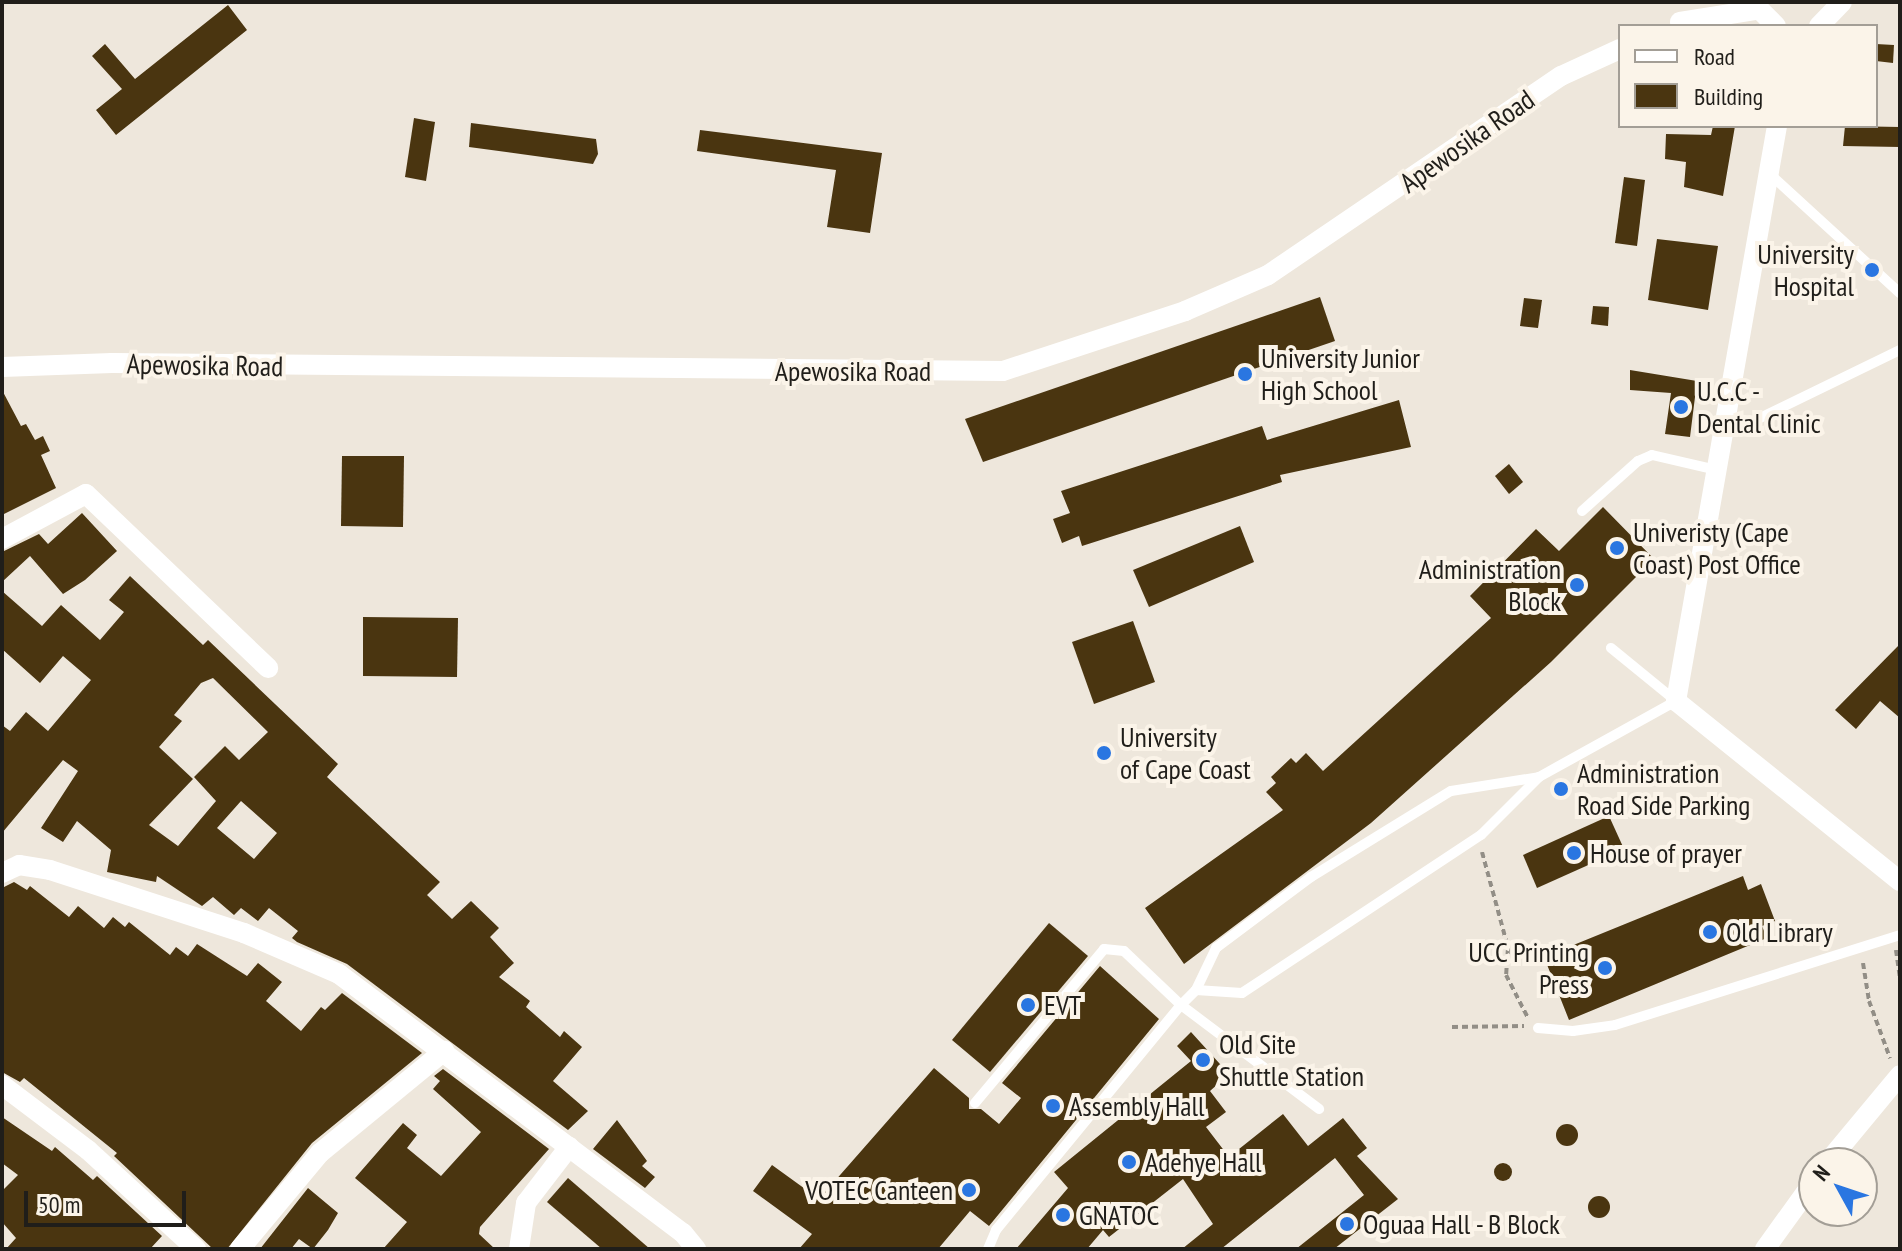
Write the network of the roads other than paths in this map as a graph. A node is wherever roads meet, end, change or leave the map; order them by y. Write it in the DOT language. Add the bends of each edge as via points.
graph roads {
  1 [pos="1708,2"];
  2 [pos="1842,2"];
  3 [pos="1754,6"];
  4 [pos="1675,24"];
  5 [pos="1774,24"];
  6 [pos="1821,24"];
  7 [pos="1618,50"];
  8 [pos="1777,128"];
  9 [pos="1771,175"];
  10 [pos="1900,293"];
  11 [pos="1900,350"];
  12 [pos="2,367"];
  13 [pos="1725,435"];
  14 [pos="1717,470"];
  15 [pos="1582,511"];
  16 [pos="2,539"];
  17 [pos="1611,648"];
  18 [pos="268,668"];
  19 [pos="1676,701"];
  20 [pos="1539,777"];
  21 [pos="2,873"];
  22 [pos="1900,881"];
  23 [pos="1897,936"];
  24 [pos="1196,990"];
  25 [pos="1181,1005"];
  26 [pos="1538,1028"];
  27 [pos="444,1051"];
  28 [pos="1899,1076"];
  29 [pos="2,1085"];
  30 [pos="975,1103"];
  31 [pos="1319,1109"];
  32 [pos="569,1147"];
  33 [pos="1840,1147"];
  34 [pos="1798,1203"];
  35 [pos="196,1249"];
  36 [pos="240,1249"];
  37 [pos="519,1249"];
  38 [pos="696,1249"];
  39 [pos="988,1249"];
  40 [pos="1765,1249"];
  1 -- 4 [label="street"];
  2 -- 6 [label="street"];
  3 -- 4 [label="street"];
  3 -- 5 [label="street"];
  7 -- 12 [label="street, Apewosika Road" via="1561,76 1268,275 1185,311 1003,371 112,363"];
  8 -- 9 [label="street"];
  9 -- 10 [label="lane"];
  9 -- 13 [label="street"];
  11 -- 13 [label="lane"];
  13 -- 14 [label="street"];
  14 -- 15 [label="lane" via="1652,455 1638,461"];
  14 -- 19 [label="street"];
  16 -- 18 [label="street" via="86,494"];
  17 -- 19 [label="lane"];
  19 -- 20 [label="lane"];
  19 -- 22 [label="street"];
  20 -- 24 [label="lane" via="1476,837 1242,993"];
  20 -- 24 [label="lane" via="1451,791 1311,877 1216,948"];
  21 -- 27 [label="street" via="19,865 50,870 292,951 339,974"];
  23 -- 26 [label="lane" via="1615,1025 1573,1031"];
  24 -- 25 [label="lane"];
  25 -- 30 [label="lane" via="1124,951 1104,949"];
  25 -- 31 [label="lane"];
  25 -- 39 [label="lane" via="996,1230"];
  27 -- 32 [label="street"];
  27 -- 36 [label="street" via="320,1153"];
  28 -- 33 [label="street"];
  29 -- 35 [label="street" via="88,1150"];
  32 -- 37 [label="street" via="526,1203"];
  32 -- 38 [label="street"];
  34 -- 40 [label="street"];
}
